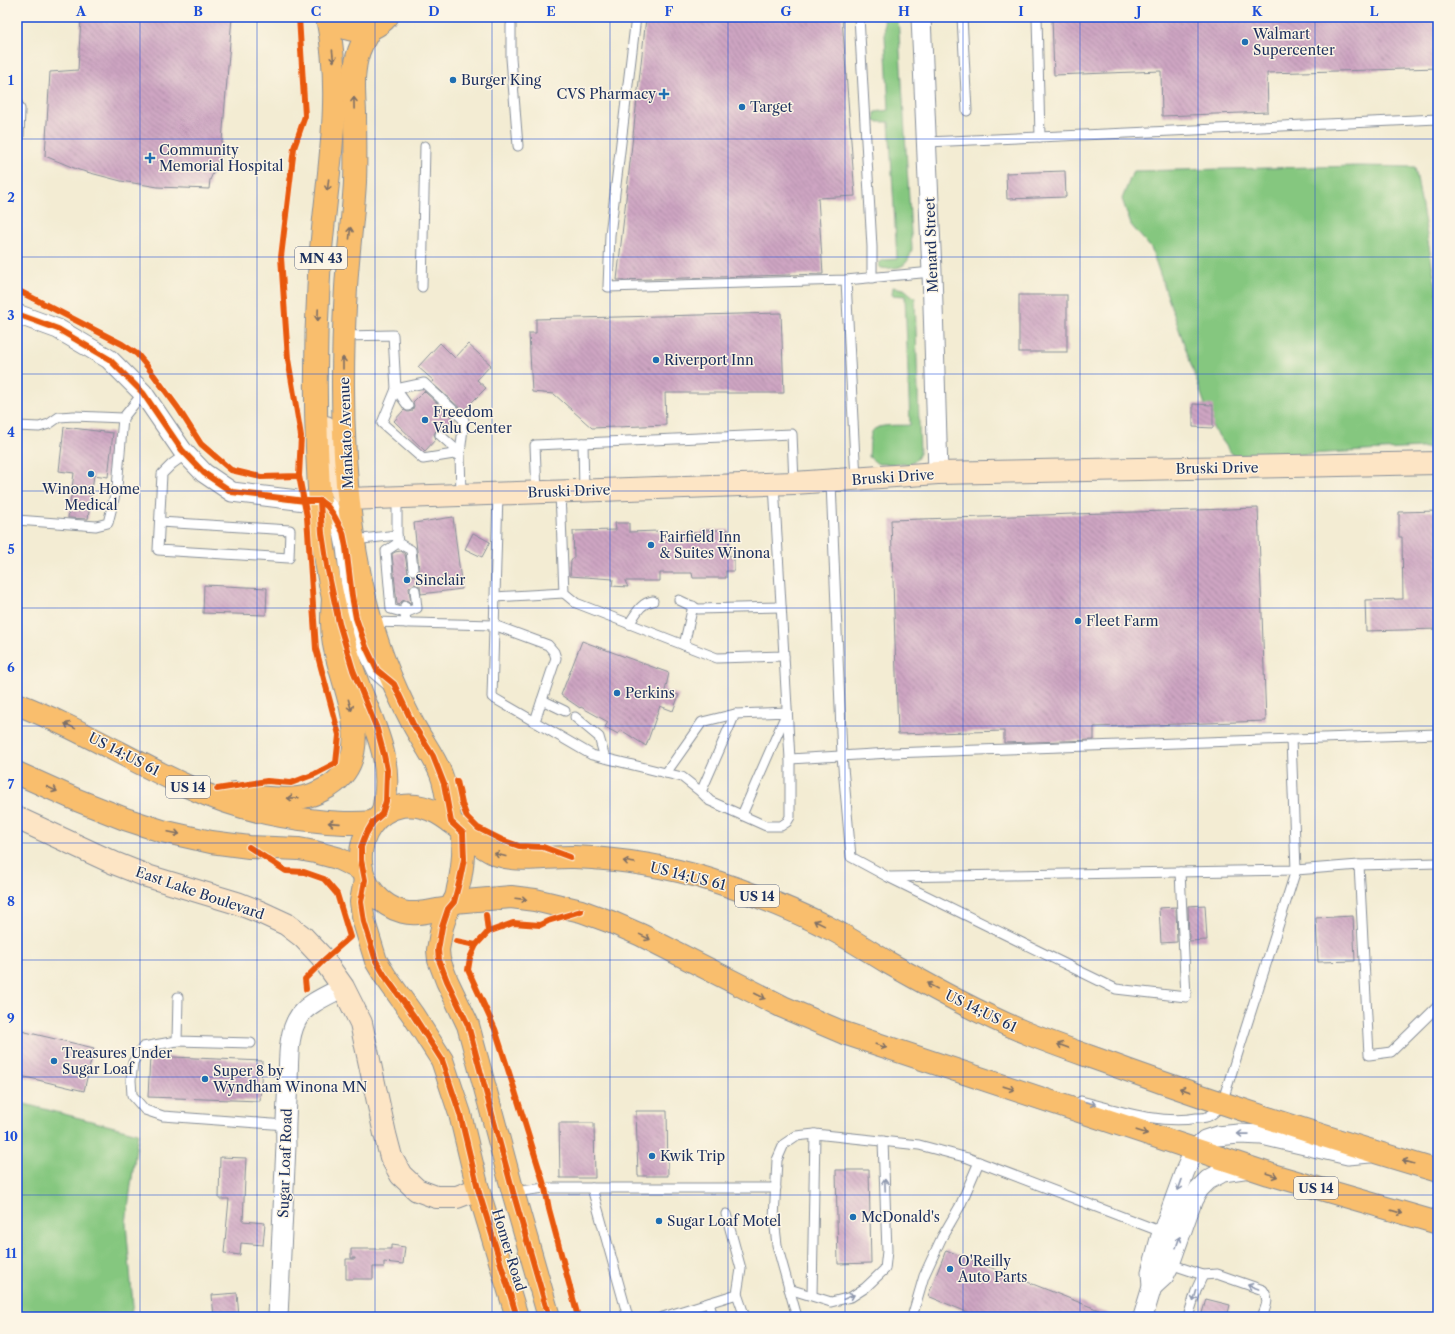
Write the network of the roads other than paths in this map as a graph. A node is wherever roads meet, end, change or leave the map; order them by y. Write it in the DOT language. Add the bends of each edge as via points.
graph roads {
  1 [pos="328,17"];
  2 [pos="636,17"];
  3 [pos="859,17"];
  4 [pos="921,17"];
  5 [pos="962,17"];
  6 [pos="1037,17"];
  7 [pos="383,20"];
  8 [pos="511,25"];
  9 [pos="17,103"];
  10 [pos="967,111"];
  11 [pos="1438,119"];
  12 [pos="1040,137"];
  13 [pos="17,141"];
  14 [pos="927,142"];
  15 [pos="425,146"];
  16 [pos="518,146"];
  17 [pos="932,272"];
  18 [pos="872,278"];
  19 [pos="846,280"];
  20 [pos="422,287"];
  21 [pos="17,314"];
  22 [pos="344,336"];
  23 [pos="316,350"];
  24 [pos="396,389"];
  25 [pos="143,393"];
  26 [pos="408,406"];
  27 [pos="123,418"];
  28 [pos="17,426"];
  29 [pos="440,436"];
  30 [pos="583,443"];
  31 [pos="460,453"];
  32 [pos="186,454"];
  33 [pos="1438,463"];
  34 [pos="938,473"];
  35 [pos="856,480"];
  36 [pos="831,482"];
  37 [pos="784,484"];
  38 [pos="584,491"];
  39 [pos="537,492"];
  40 [pos="560,492"];
  41 [pos="498,494"];
  42 [pos="461,496"];
  43 [pos="397,498"];
  44 [pos="348,500"];
  45 [pos="320,501"];
  46 [pos="17,520"];
  47 [pos="160,522"];
  48 [pos="354,540"];
  49 [pos="398,543"];
  50 [pos="414,570"];
  51 [pos="416,590"];
  52 [pos="564,593"];
  53 [pos="495,597"];
  54 [pos="333,598"];
  55 [pos="679,600"];
  56 [pos="653,601"];
  57 [pos="693,606"];
  58 [pos="781,607"];
  59 [pos="405,609"];
  60 [pos="372,622"];
  61 [pos="406,623"];
  62 [pos="629,624"];
  63 [pos="494,625"];
  64 [pos="684,645"];
  65 [pos="784,656"];
  66 [pos="394,684"];
  67 [pos="542,700"];
  68 [pos="17,704"];
  69 [pos="565,711"];
  70 [pos="787,712"];
  71 [pos="735,714"];
  72 [pos="575,717"];
  73 [pos="535,721"];
  74 [pos="1438,734"];
  75 [pos="1290,739"];
  76 [pos="842,756"];
  77 [pos="605,758"];
  78 [pos="790,759"];
  79 [pos="17,773"];
  80 [pos="666,773"];
  81 [pos="171,778"];
  82 [pos="701,792"];
  83 [pos="742,815"];
  84 [pos="17,818"];
  85 [pos="378,818"];
  86 [pos="457,827"];
  87 [pos="1438,863"];
  88 [pos="1358,865"];
  89 [pos="1296,870"];
  90 [pos="1180,872"];
  91 [pos="363,875"];
  92 [pos="888,877"];
  93 [pos="451,905"];
  94 [pos="343,986"];
  95 [pos="178,997"];
  96 [pos="1438,1006"];
  97 [pos="177,1041"];
  98 [pos="251,1043"];
  99 [pos="1038,1098"];
  100 [pos="1222,1103"];
  101 [pos="285,1125"];
  102 [pos="815,1134"];
  103 [pos="883,1141"];
  104 [pos="1195,1149"];
  105 [pos="1377,1153"];
  106 [pos="979,1162"];
  107 [pos="1250,1168"];
  108 [pos="1438,1171"];
  109 [pos="592,1188"];
  110 [pos="776,1188"];
  111 [pos="478,1189"];
  112 [pos="513,1192"];
  113 [pos="726,1214"];
  114 [pos="1438,1223"];
  115 [pos="1162,1232"];
  116 [pos="1170,1264"];
  117 [pos="1203,1275"];
  118 [pos="1152,1287"];
  119 [pos="789,1289"];
  120 [pos="738,1294"];
  121 [pos="812,1296"];
  122 [pos="709,1303"];
  123 [pos="693,1313"];
  124 [pos="674,1315"];
  125 [pos="278,1317"];
  126 [pos="517,1317"];
  127 [pos="549,1317"];
  128 [pos="628,1317"];
  129 [pos="663,1317"];
  130 [pos="713,1317"];
  131 [pos="745,1317"];
  132 [pos="797,1317"];
  133 [pos="912,1317"];
  134 [pos="1143,1317"];
  135 [pos="1188,1317"];
  136 [pos="1262,1317"];
  1 -- 7 [label="main road, Mankato Avenue / MN 43" via="347,29 360,31"];
  1 -- 23 [label="main road, Mankato Avenue / MN 43, one-way" via="334,67 335,110 319,275"];
  2 -- 19 [label="lane" via="610,235 608,287"];
  3 -- 18 [label="lane"];
  4 -- 14 [label="street, Menard Street"];
  5 -- 10 [label="lane"];
  6 -- 12 [label="lane"];
  22 -- 7 [label="main road, Mankato Avenue / MN 43, one-way" via="355,181 354,79 359,52"];
  8 -- 16 [label="lane"];
  9 -- 13 [label="lane" via="20,109"];
  11 -- 12 [label="lane"];
  12 -- 14 [label="lane"];
  14 -- 17 [label="street, Menard Street"];
  15 -- 20 [label="lane"];
  17 -- 18 [label="lane"];
  17 -- 34 [label="street, Menard Street"];
  18 -- 19 [label="lane"];
  19 -- 35 [label="lane"];
  21 -- 25 [label="street" via="58,329 109,359"];
  22 -- 24 [label="lane" via="393,335"];
  44 -- 22 [label="main road, Mankato Avenue / MN 43, one-way" via="344,429"];
  23 -- 44 [label="street" via="321,367 329,467 336,486"];
  23 -- 45 [label="main road, Mankato Avenue / MN 43"];
  24 -- 26 [label="lane"];
  24 -- 31 [label="lane" via="424,383 464,420"];
  24 -- 31 [label="lane" via="382,423 422,459"];
  25 -- 27 [label="lane"];
  25 -- 32 [label="street"];
  27 -- 28 [label="lane" via="59,417 39,427"];
  27 -- 46 [label="lane" via="117,487 108,523 96,526"];
  29 -- 31 [label="lane"];
  30 -- 37 [label="lane" via="792,434"];
  30 -- 38 [label="lane"];
  30 -- 39 [label="lane" via="535,445"];
  31 -- 42 [label="lane"];
  32 -- 45 [label="street" via="204,473 232,492"];
  32 -- 47 [label="lane" via="162,474"];
  33 -- 34 [label="street, Bruski Drive"];
  34 -- 35 [label="street, Bruski Drive"];
  35 -- 36 [label="street, Bruski Drive"];
  36 -- 37 [label="street, Bruski Drive"];
  36 -- 76 [label="lane"];
  37 -- 38 [label="street, Bruski Drive"];
  37 -- 58 [label="lane"];
  38 -- 40 [label="street, Bruski Drive"];
  39 -- 40 [label="street, Bruski Drive"];
  39 -- 41 [label="street, Bruski Drive"];
  40 -- 52 [label="lane"];
  41 -- 42 [label="street, Bruski Drive"];
  41 -- 53 [label="lane"];
  42 -- 43 [label="street, Bruski Drive"];
  43 -- 44 [label="street, Bruski Drive"];
  43 -- 49 [label="lane"];
  44 -- 48 [label="main road, Mankato Avenue / MN 43"];
  45 -- 54 [label="main road, Mankato Avenue / MN 43" via="322,533"];
  45 -- 66 [label="street" via="333,514 343,532 356,618 366,647 377,670"];
  47 -- 47 [label="lane" via="158,550 289,558 290,530"];
  48 -- 49 [label="lane"];
  48 -- 60 [label="main road, Mankato Avenue / MN 43"];
  49 -- 50 [label="lane" via="412,550"];
  49 -- 59 [label="lane" via="386,551 391,609"];
  51 -- 59 [label="lane" via="417,608"];
  52 -- 53 [label="lane"];
  52 -- 62 [label="lane" via="576,603"];
  53 -- 63 [label="lane"];
  54 -- 81 [label="main road, one-way" via="331,622 334,644 354,727 352,757 342,775 320,792 295,798 248,795 186,779"];
  54 -- 85 [label="main road, Mankato Avenue / MN 43" via="353,670 377,729 384,755 386,801"];
  55 -- 57 [label="lane"];
  56 -- 62 [label="lane" via="641,606"];
  57 -- 58 [label="lane" via="698,609"];
  57 -- 64 [label="lane"];
  58 -- 65 [label="lane"];
  59 -- 61 [label="lane"];
  60 -- 61 [label="lane"];
  60 -- 66 [label="main road, Mankato Avenue / MN 43"];
  61 -- 63 [label="lane"];
  62 -- 64 [label="lane"];
  63 -- 67 [label="lane" via="548,645 554,652 556,658"];
  63 -- 73 [label="lane" via="492,696"];
  64 -- 65 [label="lane" via="717,658"];
  65 -- 70 [label="lane"];
  66 -- 86 [label="main road, Mankato Avenue / MN 43" via="441,773"];
  67 -- 69 [label="lane"];
  67 -- 73 [label="lane"];
  81 -- 68 [label="main road, US 14;US 61 / US 14, one-way" via="55,719"];
  70 -- 71 [label="lane"];
  70 -- 78 [label="lane"];
  70 -- 83 [label="lane"];
  71 -- 80 [label="lane" via="702,722"];
  71 -- 82 [label="lane"];
  72 -- 77 [label="lane" via="600,737"];
  73 -- 77 [label="lane" via="592,755"];
  74 -- 75 [label="lane"];
  75 -- 76 [label="lane"];
  75 -- 89 [label="lane"];
  76 -- 78 [label="lane"];
  76 -- 92 [label="lane" via="851,857"];
  77 -- 80 [label="lane"];
  78 -- 83 [label="lane" via="790,817 787,822 782,826 766,826"];
  79 -- 91 [label="main road, US 14, one-way" via="125,820 162,831 211,842 315,852 337,858"];
  80 -- 82 [label="lane" via="682,777"];
  85 -- 81 [label="main road, US 14;US 61 / US 14, one-way" via="364,823 322,822 262,812 217,798"];
  82 -- 83 [label="lane" via="710,802"];
  84 -- 94 [label="street, East Lake Boulevard" via="114,863 147,876 237,903 286,924 321,956"];
  85 -- 86 [label="main road, US 14;US 61 / US 14" via="400,807 414,806 428,808"];
  85 -- 91 [label="main road" via="366,834 361,847"];
  86 -- 93 [label="main road" via="464,859"];
  100 -- 86 [label="main road, US 14;US 61 / US 14, one-way" via="1030,1034 939,990 826,926 747,892 706,878 625,862 570,857 526,858 494,855"];
  87 -- 88 [label="lane"];
  88 -- 89 [label="lane"];
  88 -- 96 [label="lane" via="1369,1055 1392,1052"];
  89 -- 90 [label="lane"];
  89 -- 100 [label="lane"];
  90 -- 92 [label="lane"];
  90 -- 92 [label="lane" via="1186,997 1116,989"];
  91 -- 93 [label="main road, US 14" via="377,897 402,912 414,914"];
  91 -- 111 [label="main road, Homer Road" via="361,902 364,922 376,961 442,1060 460,1114"];
  93 -- 99 [label="main road, US 14, one-way" via="511,897 581,911 641,935 783,1007 844,1033"];
  93 -- 112 [label="main road, Homer Road" via="440,939 439,960 468,1025"];
  94 -- 101 [label="street, Sugar Loaf Road" via="308,1006 300,1015 293,1030"];
  94 -- 111 [label="street, East Lake Boulevard" via="362,1023 384,1134 391,1157 401,1175 417,1190 436,1197 457,1198"];
  95 -- 97 [label="lane"];
  97 -- 98 [label="lane"];
  97 -- 101 [label="lane" via="143,1047 133,1062 132,1095 146,1110 163,1116"];
  99 -- 100 [label="lane, one-way" via="1071,1098 1128,1113 1173,1120 1209,1116"];
  99 -- 104 [label="main road, US 14, one-way"];
  100 -- 105 [label="main road, US 14"];
  101 -- 125 [label="street, Sugar Loaf Road"];
  102 -- 103 [label="lane"];
  102 -- 110 [label="lane" via="796,1136 784,1144 777,1160"];
  102 -- 121 [label="lane"];
  103 -- 106 [label="lane" via="919,1145"];
  121 -- 103 [label="lane, one-way" via="831,1302 851,1297 885,1269 887,1250"];
  105 -- 104 [label="street, one-way" via="1348,1155 1283,1139 1239,1134 1205,1140"];
  104 -- 107 [label="main road, US 14"];
  104 -- 115 [label="street, one-way"];
  108 -- 105 [label="main road, US 14, one-way"];
  106 -- 115 [label="lane"];
  106 -- 133 [label="lane" via="960,1206 924,1276"];
  107 -- 114 [label="main road, US 14, one-way"];
  116 -- 107 [label="street, one-way" via="1199,1189 1208,1180 1223,1172"];
  109 -- 110 [label="lane"];
  109 -- 112 [label="lane" via="545,1188"];
  109 -- 128 [label="lane"];
  110 -- 119 [label="lane" via="774,1219 777,1245"];
  111 -- 126 [label="main road, Homer Road"];
  112 -- 127 [label="main road, Homer Road"];
  113 -- 120 [label="lane" via="741,1269"];
  115 -- 118 [label="street" via="1151,1272"];
  116 -- 117 [label="lane"];
  116 -- 118 [label="street" via="1164,1276"];
  117 -- 135 [label="lane, one-way"];
  136 -- 117 [label="lane, one-way" via="1267,1305 1267,1296 1263,1290 1217,1274"];
  118 -- 134 [label="street"];
  119 -- 121 [label="lane"];
  119 -- 132 [label="lane"];
  120 -- 122 [label="lane"];
  120 -- 131 [label="lane"];
  122 -- 123 [label="lane"];
  122 -- 130 [label="lane"];
  123 -- 124 [label="lane"];
  124 -- 129 [label="lane"];
}
